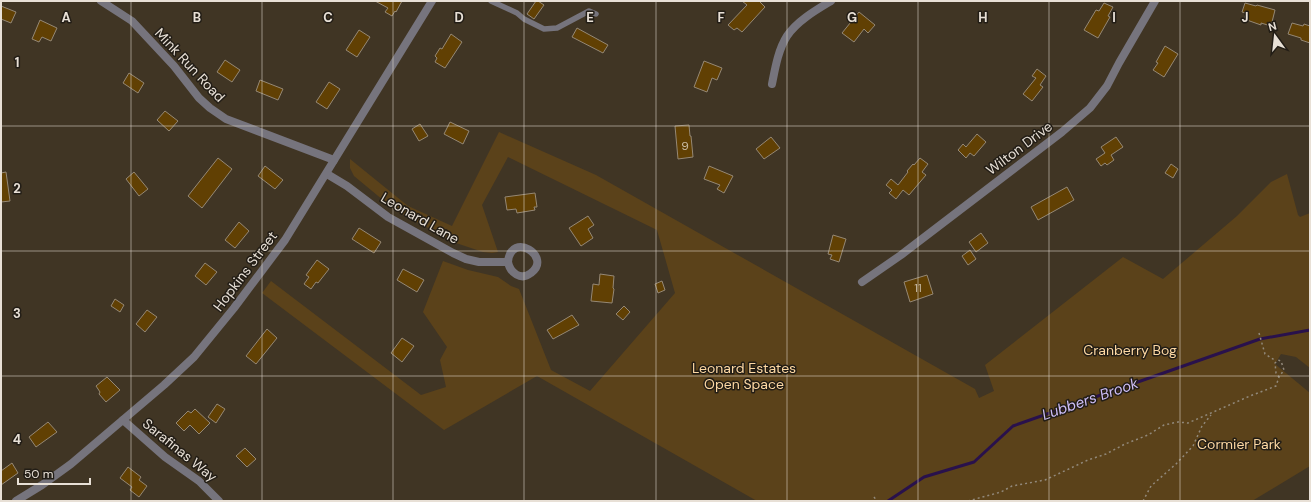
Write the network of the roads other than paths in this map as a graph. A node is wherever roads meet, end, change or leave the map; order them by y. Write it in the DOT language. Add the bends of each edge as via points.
graph roads {
  1 [pos="101,1"];
  2 [pos="432,1"];
  3 [pos="491,1"];
  4 [pos="506,1"];
  5 [pos="831,1"];
  6 [pos="1155,1"];
  7 [pos="507,8"];
  8 [pos="596,14"];
  9 [pos="772,84"];
  10 [pos="334,160"];
  11 [pos="326,174"];
  12 [pos="508,262"];
  13 [pos="862,282"];
  14 [pos="123,420"];
  15 [pos="16,501"];
  16 [pos="219,501"];
  1 -- 10 [label="street, Mink Run Road" via="132,22 174,66 199,98 218,114"];
  2 -- 10 [label="street, Hopkins Street"];
  3 -- 7 [label="lane"];
  4 -- 7 [label="lane"];
  5 -- 9 [label="street" via="810,15 787,36"];
  6 -- 13 [label="street, Wilton Drive" via="1107,86 1090,108 901,255"];
  7 -- 8 [label="lane" via="544,29 557,28 589,11"];
  10 -- 11 [label="street, Hopkins Street"];
  11 -- 12 [label="street, Leonard Lane" via="347,186 388,217 453,253 478,262"];
  11 -- 14 [label="street, Hopkins Street" via="271,260 211,337 194,357"];
  14 -- 15 [label="street, Hopkins Street" via="56,475"];
  14 -- 16 [label="street, Sarafinas Way" via="160,454 199,481"];
}
